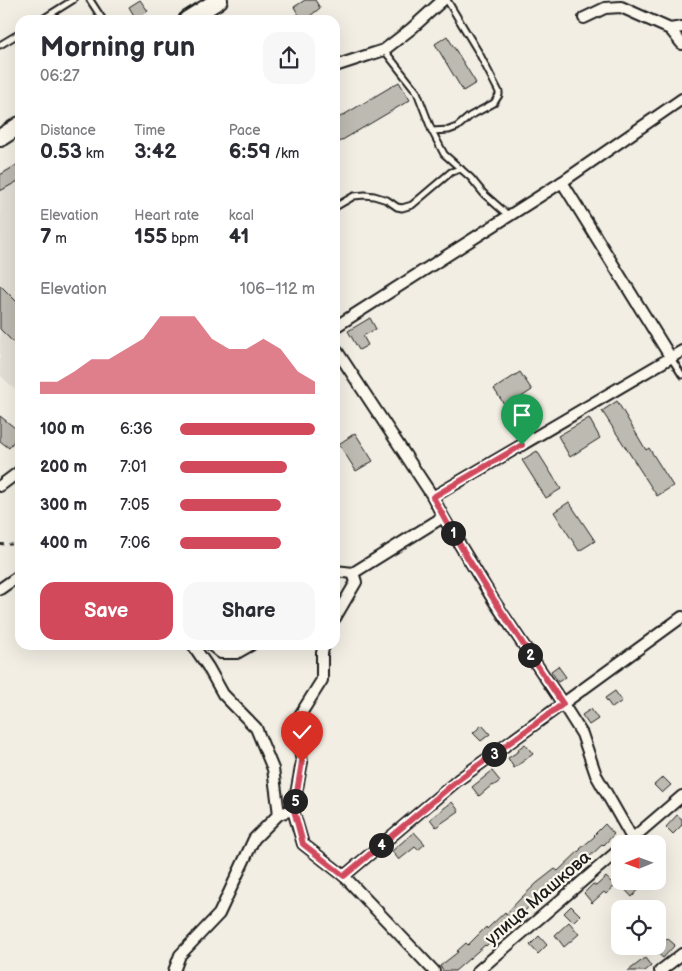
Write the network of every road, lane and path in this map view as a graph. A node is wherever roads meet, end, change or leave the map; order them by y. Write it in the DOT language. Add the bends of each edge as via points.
graph roads {
  1 [pos="74,0"];
  2 [pos="90,0"];
  3 [pos="219,0"];
  4 [pos="445,0"];
  5 [pos="49,15"];
  6 [pos="100,15"];
  7 [pos="195,15"];
  8 [pos="584,18"];
  9 [pos="682,27"];
  10 [pos="670,29"];
  11 [pos="15,36"];
  12 [pos="682,44"];
  13 [pos="0,45"];
  14 [pos="384,50"];
  15 [pos="340,64"];
  16 [pos="682,99"];
  17 [pos="15,128"];
  18 [pos="432,131"];
  19 [pos="0,138"];
  20 [pos="461,169"];
  21 [pos="562,182"];
  22 [pos="340,204"];
  23 [pos="508,216"];
  24 [pos="340,325"];
  25 [pos="682,351"];
  26 [pos="340,356"];
  27 [pos="671,358"];
  28 [pos="682,375"];
  29 [pos="15,475"];
  30 [pos="0,486"];
  31 [pos="433,497"];
  32 [pos="443,517"];
  33 [pos="0,544"];
  34 [pos="15,545"];
  35 [pos="340,572"];
  36 [pos="353,573"];
  37 [pos="15,578"];
  38 [pos="0,589"];
  39 [pos="340,609"];
  40 [pos="682,617"];
  41 [pos="196,650"];
  42 [pos="218,650"];
  43 [pos="243,650"];
  44 [pos="323,650"];
  45 [pos="563,704"];
  46 [pos="682,796"];
  47 [pos="294,810"];
  48 [pos="279,814"];
  49 [pos="626,835"];
  50 [pos="636,835"];
  51 [pos="611,857"];
  52 [pos="344,876"];
  53 [pos="682,954"];
  54 [pos="174,971"];
  55 [pos="434,971"];
  56 [pos="478,971"];
  57 [pos="660,971"];
  1 -- 5 [label="lane"];
  2 -- 6 [label="lane"];
  3 -- 7 [label="highway"];
  4 -- 14 [label="street"];
  4 -- 18 [label="lane" via="479,53 499,95 494,102 456,127"];
  8 -- 10 [label="street" via="606,8 621,8"];
  9 -- 10 [label="street"];
  10 -- 12 [label="street"];
  11 -- 13 [label="lane"];
  14 -- 15 [label="street"];
  14 -- 18 [label="lane" via="417,92"];
  16 -- 21 [label="street"];
  17 -- 19 [label="highway"];
  18 -- 20 [label="lane" via="444,154"];
  20 -- 22 [label="lane" via="450,172 412,205 402,208 387,200 365,195 354,196"];
  20 -- 23 [label="lane"];
  21 -- 23 [label="street"];
  21 -- 27 [label="street"];
  23 -- 24 [label="street"];
  25 -- 27 [label="street"];
  26 -- 31 [label="street"];
  27 -- 28 [label="lane"];
  27 -- 31 [label="street"];
  29 -- 30 [label="street"];
  31 -- 32 [label="street"];
  32 -- 36 [label="street"];
  32 -- 45 [label="street"];
  33 -- 34 [label="path"];
  35 -- 36 [label="street"];
  36 -- 39 [label="street" via="356,582"];
  37 -- 38 [label="street"];
  40 -- 45 [label="street"];
  41 -- 48 [label="street" via="223,694 256,728 273,769"];
  42 -- 43 [label="street" via="237,653"];
  44 -- 47 [label="street" via="322,680 295,723 302,762"];
  45 -- 49 [label="street" via="582,734 596,775"];
  45 -- 52 [label="street" via="458,780"];
  46 -- 50 [label="street"];
  47 -- 48 [label="street"];
  47 -- 52 [label="street" via="303,844"];
  48 -- 54 [label="street" via="254,839 219,914 180,955"];
  51 -- 56 [label="street, улица Машкова"];
  52 -- 55 [label="street"];
  53 -- 57 [label="street"];
}
